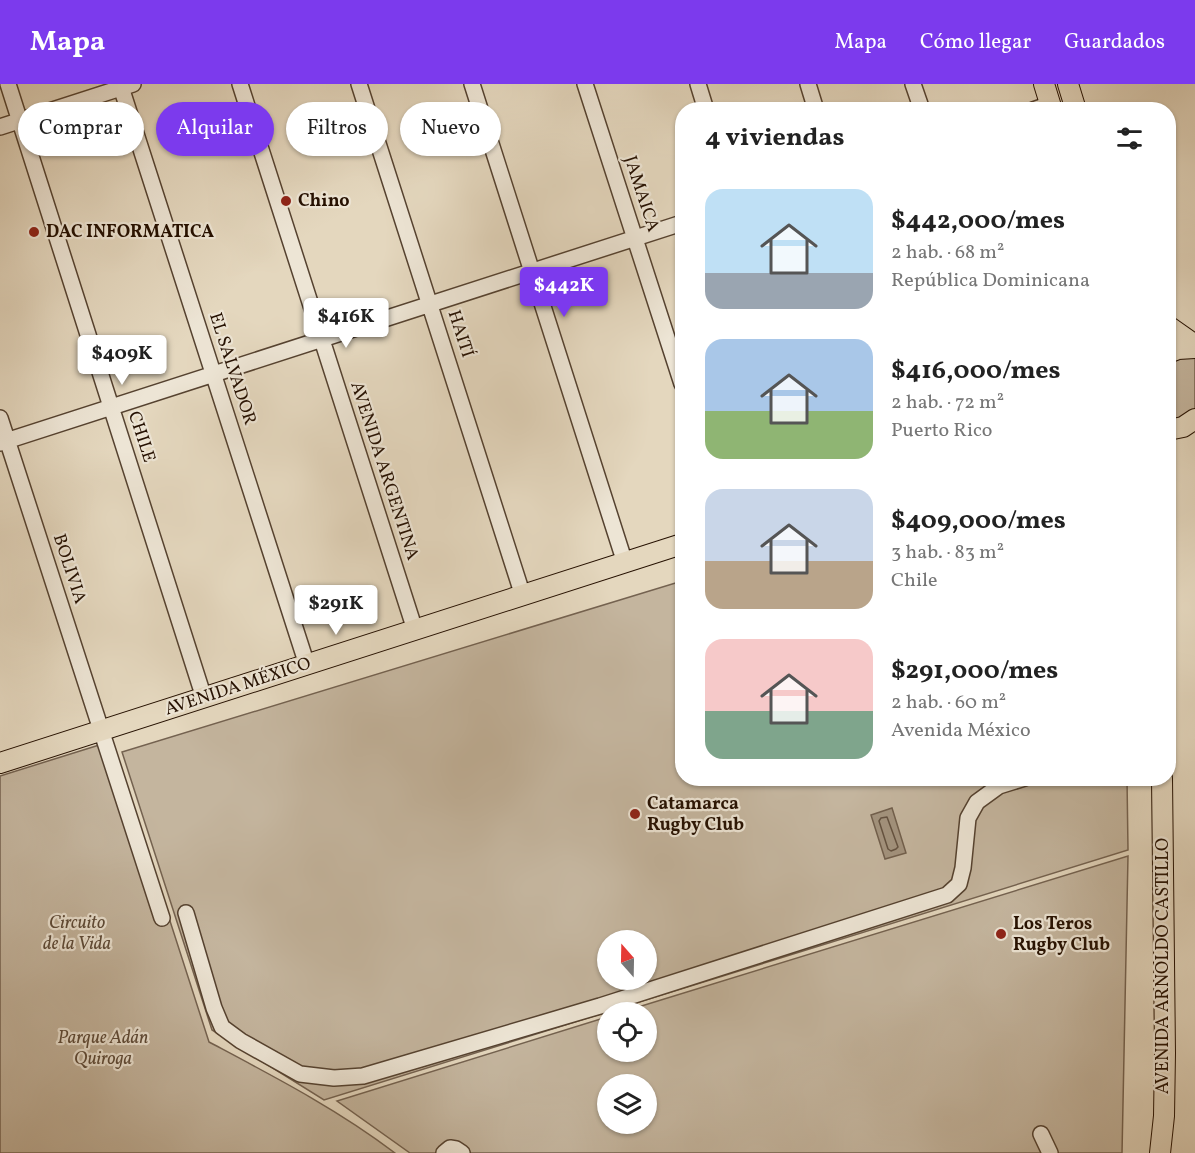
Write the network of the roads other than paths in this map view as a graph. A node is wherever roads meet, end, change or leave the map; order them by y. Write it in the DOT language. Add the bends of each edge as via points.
graph roads {
  1 [pos="8,84"];
  2 [pos="240,84"];
  3 [pos="359,84"];
  4 [pos="472,84"];
  5 [pos="585,84"];
  6 [pos="698,84"];
  7 [pos="808,84"];
  8 [pos="913,84"];
  9 [pos="1044,84"];
  10 [pos="1068,84"];
  11 [pos="125,85"];
  12 [pos="75,102"];
  13 [pos="704,102"];
  14 [pos="814,102"];
  15 [pos="919,102"];
  16 [pos="1045,102"];
  17 [pos="1074,102"];
  18 [pos="18,115"];
  19 [pos="18,122"];
  20 [pos="0,127"];
  21 [pos="31,156"];
  22 [pos="675,225"];
  23 [pos="635,238"];
  24 [pos="532,272"];
  25 [pos="430,305"];
  26 [pos="1176,332"];
  27 [pos="321,340"];
  28 [pos="1195,347"];
  29 [pos="1176,350"];
  30 [pos="675,362"];
  31 [pos="213,375"];
  32 [pos="111,408"];
  33 [pos="0,418"];
  34 [pos="1192,421"];
  35 [pos="1176,427"];
  36 [pos="1176,436"];
  37 [pos="4,442"];
  38 [pos="675,546"];
  39 [pos="625,563"];
  40 [pos="523,596"];
  41 [pos="415,630"];
  42 [pos="306,665"];
  43 [pos="204,698"];
  44 [pos="100,731"];
  45 [pos="0,764"];
  46 [pos="999,786"];
  47 [pos="1162,786"];
  48 [pos="186,913"];
  49 [pos="162,918"];
  50 [pos="1041,1134"];
  51 [pos="444,1153"];
  52 [pos="462,1153"];
  53 [pos="1050,1153"];
  54 [pos="1160,1153"];
  1 -- 18 [label="street, CHILE"];
  2 -- 27 [label="street, AVENIDA ARGENTINA"];
  3 -- 25 [label="street, HAITÍ"];
  4 -- 24 [label="street"];
  5 -- 23 [label="street, JAMAICA"];
  6 -- 13 [label="street"];
  7 -- 14 [label="street"];
  8 -- 15 [label="street"];
  9 -- 16 [label="main road"];
  10 -- 17 [label="main road"];
  11 -- 12 [label="street"];
  11 -- 31 [label="street, EL SALVADOR"];
  19 -- 20 [label="street"];
  21 -- 32 [label="street, CHILE"];
  22 -- 23 [label="street"];
  23 -- 24 [label="street"];
  23 -- 30 [label="street, JAMAICA"];
  24 -- 25 [label="street"];
  24 -- 39 [label="street"];
  25 -- 27 [label="street"];
  25 -- 40 [label="street, HAITÍ"];
  26 -- 28 [label="main road"];
  27 -- 31 [label="street"];
  27 -- 41 [label="street, AVENIDA ARGENTINA"];
  28 -- 29 [label="main road"];
  31 -- 32 [label="street"];
  31 -- 42 [label="street, EL SALVADOR"];
  32 -- 37 [label="street"];
  32 -- 43 [label="street, CHILE"];
  33 -- 37 [label="street, BOLIVIA"];
  34 -- 35 [label="main road"];
  34 -- 36 [label="main road"];
  37 -- 44 [label="street, BOLIVIA"];
  38 -- 39 [label="main road, AVENIDA MÉXICO"];
  39 -- 40 [label="main road, AVENIDA MÉXICO"];
  40 -- 41 [label="main road, AVENIDA MÉXICO"];
  41 -- 42 [label="main road, AVENIDA MÉXICO"];
  42 -- 43 [label="main road, AVENIDA MÉXICO"];
  43 -- 44 [label="main road, AVENIDA MÉXICO"];
  44 -- 45 [label="main road, AVENIDA MÉXICO"];
  44 -- 49 [label="street, BOLIVIA"];
  46 -- 48 [label="street" via="977,802 968,818 959,884 947,895 600,1006 363,1076 300,1074 222,1027"];
  47 -- 54 [label="main road, AVENIDA ARNOLDO CASTILLO" via="1165,1053"];
  50 -- 53 [label="street"];
  51 -- 52 [label="street" via="450,1148"];
}
